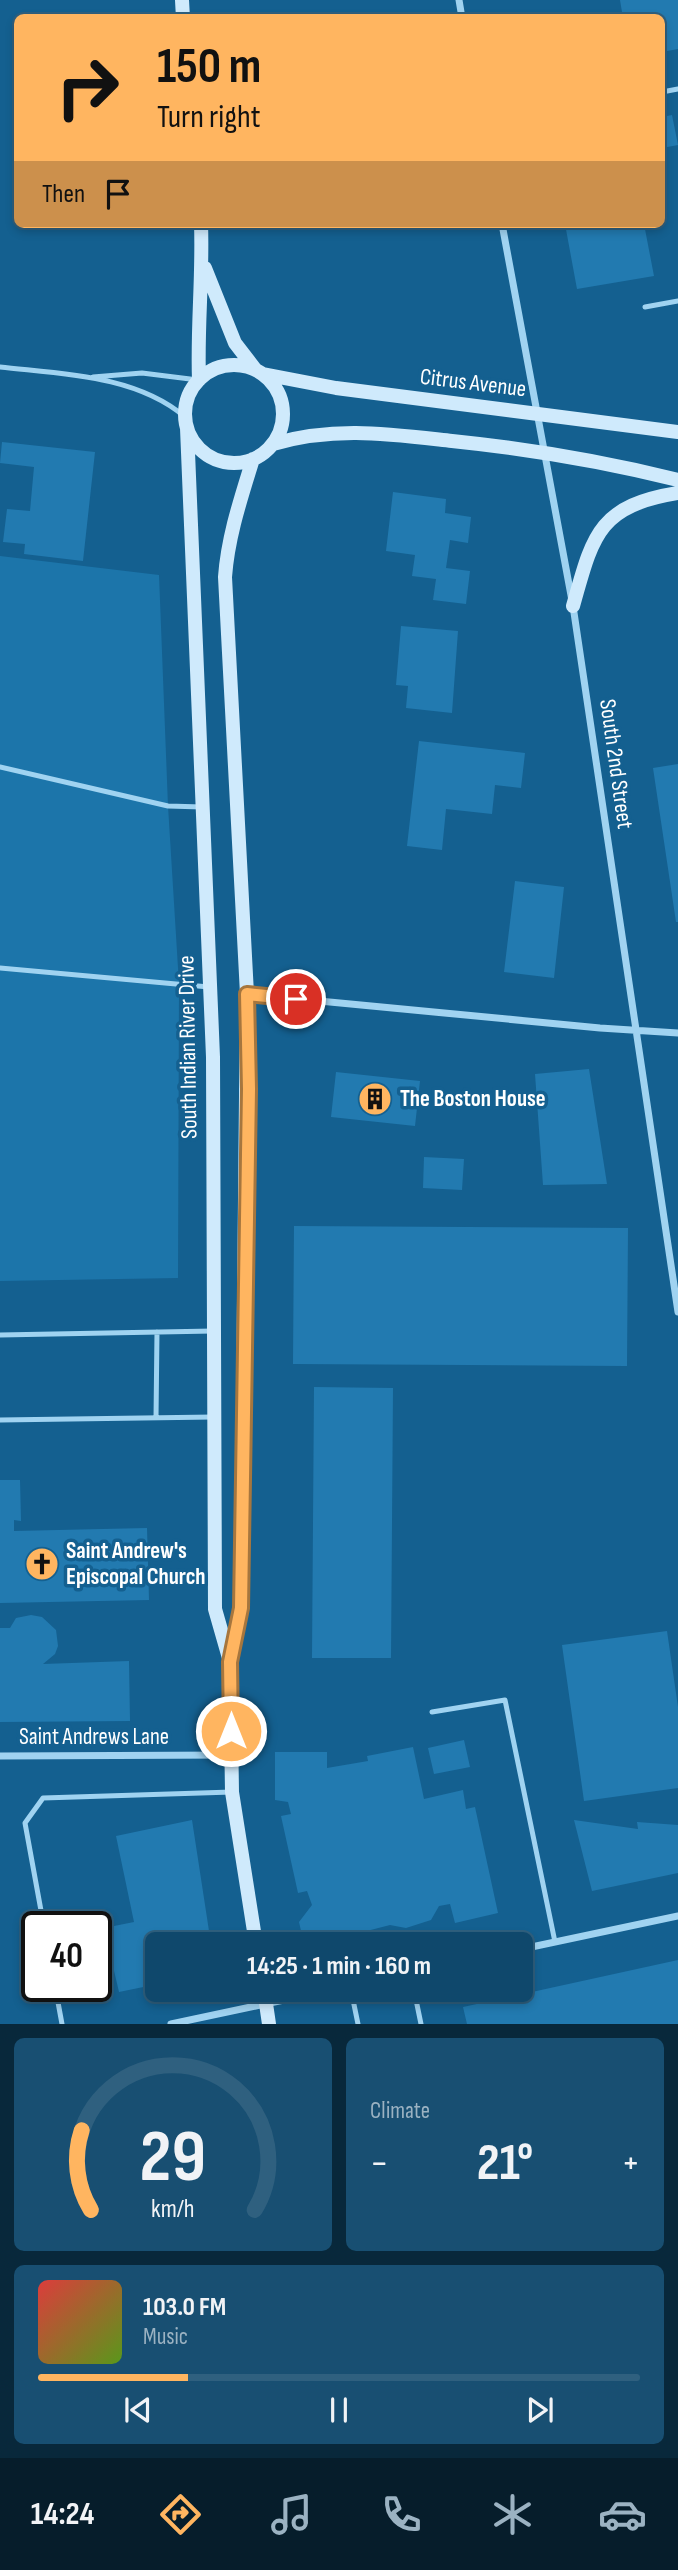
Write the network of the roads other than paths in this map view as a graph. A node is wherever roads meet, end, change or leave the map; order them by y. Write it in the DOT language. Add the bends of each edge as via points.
graph roads {
  1 [pos="201,228"];
  2 [pos="503,228"];
  3 [pos="202,260"];
  4 [pos="678,301"];
  5 [pos="645,307"];
  6 [pos="0,367"];
  7 [pos="259,372"];
  8 [pos="90,378"];
  9 [pos="199,380"];
  10 [pos="537,414"];
  11 [pos="186,423"];
  12 [pos="678,432"];
  13 [pos="273,444"];
  14 [pos="544,451"];
  15 [pos="253,459"];
  16 [pos="678,480"];
  17 [pos="678,492"];
  18 [pos="573,606"];
  19 [pos="0,767"];
  20 [pos="202,807"];
  21 [pos="0,968"];
  22 [pos="210,987"];
  23 [pos="247,994"];
  24 [pos="635,1029"];
  25 [pos="678,1033"];
  26 [pos="678,1312"];
  27 [pos="213,1331"];
  28 [pos="157,1332"];
  29 [pos="0,1335"];
  30 [pos="213,1417"];
  31 [pos="156,1418"];
  32 [pos="0,1420"];
  33 [pos="230,1662"];
  34 [pos="432,1713"];
  35 [pos="231,1755"];
  36 [pos="0,1756"];
  37 [pos="232,1792"];
  38 [pos="41,1911"];
  39 [pos="678,1916"];
  40 [pos="254,1932"];
  41 [pos="555,1942"];
  42 [pos="533,1947"];
  43 [pos="58,2002"];
  44 [pos="248,2002"];
  45 [pos="266,2002"];
  46 [pos="353,2002"];
  47 [pos="417,2002"];
  48 [pos="62,2024"];
  49 [pos="171,2024"];
  50 [pos="269,2024"];
  51 [pos="358,2024"];
  52 [pos="421,2024"];
  1 -- 3 [label="street"];
  2 -- 10 [label="street, South 2nd Street"];
  3 -- 7 [label="street" via="235,343"];
  3 -- 9 [label="street"];
  4 -- 5 [label="lane"];
  6 -- 8 [label="lane"];
  7 -- 9 [label="street" via="240,365 225,366"];
  7 -- 10 [label="street, Citrus Avenue" via="335,388"];
  7 -- 13 [label="street" via="280,394 283,407 280,433"];
  8 -- 9 [label="lane" via="142,373"];
  8 -- 11 [label="lane" via="156,396"];
  9 -- 11 [label="street" via="191,391"];
  10 -- 12 [label="street, Citrus Avenue"];
  10 -- 14 [label="street, South 2nd Street"];
  11 -- 15 [label="street" via="202,451 214,458 226,462"];
  11 -- 20 [label="street, South Indian River Drive"];
  13 -- 14 [label="street" via="300,436 370,432"];
  13 -- 15 [label="street"];
  14 -- 16 [label="street"];
  14 -- 18 [label="street, South 2nd Street"];
  15 -- 23 [label="street, South Indian River Drive" via="232,532 225,577"];
  17 -- 18 [label="street" via="650,497 612,515 586,558"];
  18 -- 24 [label="street, South 2nd Street"];
  19 -- 20 [label="lane" via="168,806"];
  20 -- 22 [label="street, South Indian River Drive"];
  21 -- 22 [label="lane"];
  22 -- 27 [label="street, South Indian River Drive"];
  23 -- 24 [label="street"];
  23 -- 33 [label="street, South Indian River Drive" via="241,1608"];
  24 -- 25 [label="street"];
  24 -- 26 [label="street, South 2nd Street"];
  27 -- 28 [label="lane"];
  27 -- 30 [label="street, South Indian River Drive"];
  28 -- 29 [label="lane"];
  28 -- 31 [label="lane"];
  30 -- 31 [label="lane"];
  30 -- 33 [label="street, South Indian River Drive" via="215,1609"];
  31 -- 32 [label="lane"];
  33 -- 35 [label="street, South Indian River Drive"];
  34 -- 41 [label="lane" via="505,1700"];
  35 -- 36 [label="street, Saint Andrews Lane"];
  35 -- 37 [label="street, South Indian River Drive"];
  37 -- 38 [label="lane" via="43,1798 25,1823"];
  37 -- 40 [label="street, South Indian River Drive"];
  39 -- 41 [label="street"];
  41 -- 42 [label="street"];
  43 -- 48 [label="lane"];
  44 -- 49 [label="street"];
  45 -- 50 [label="street"];
  46 -- 51 [label="lane"];
  47 -- 52 [label="lane"];
}
